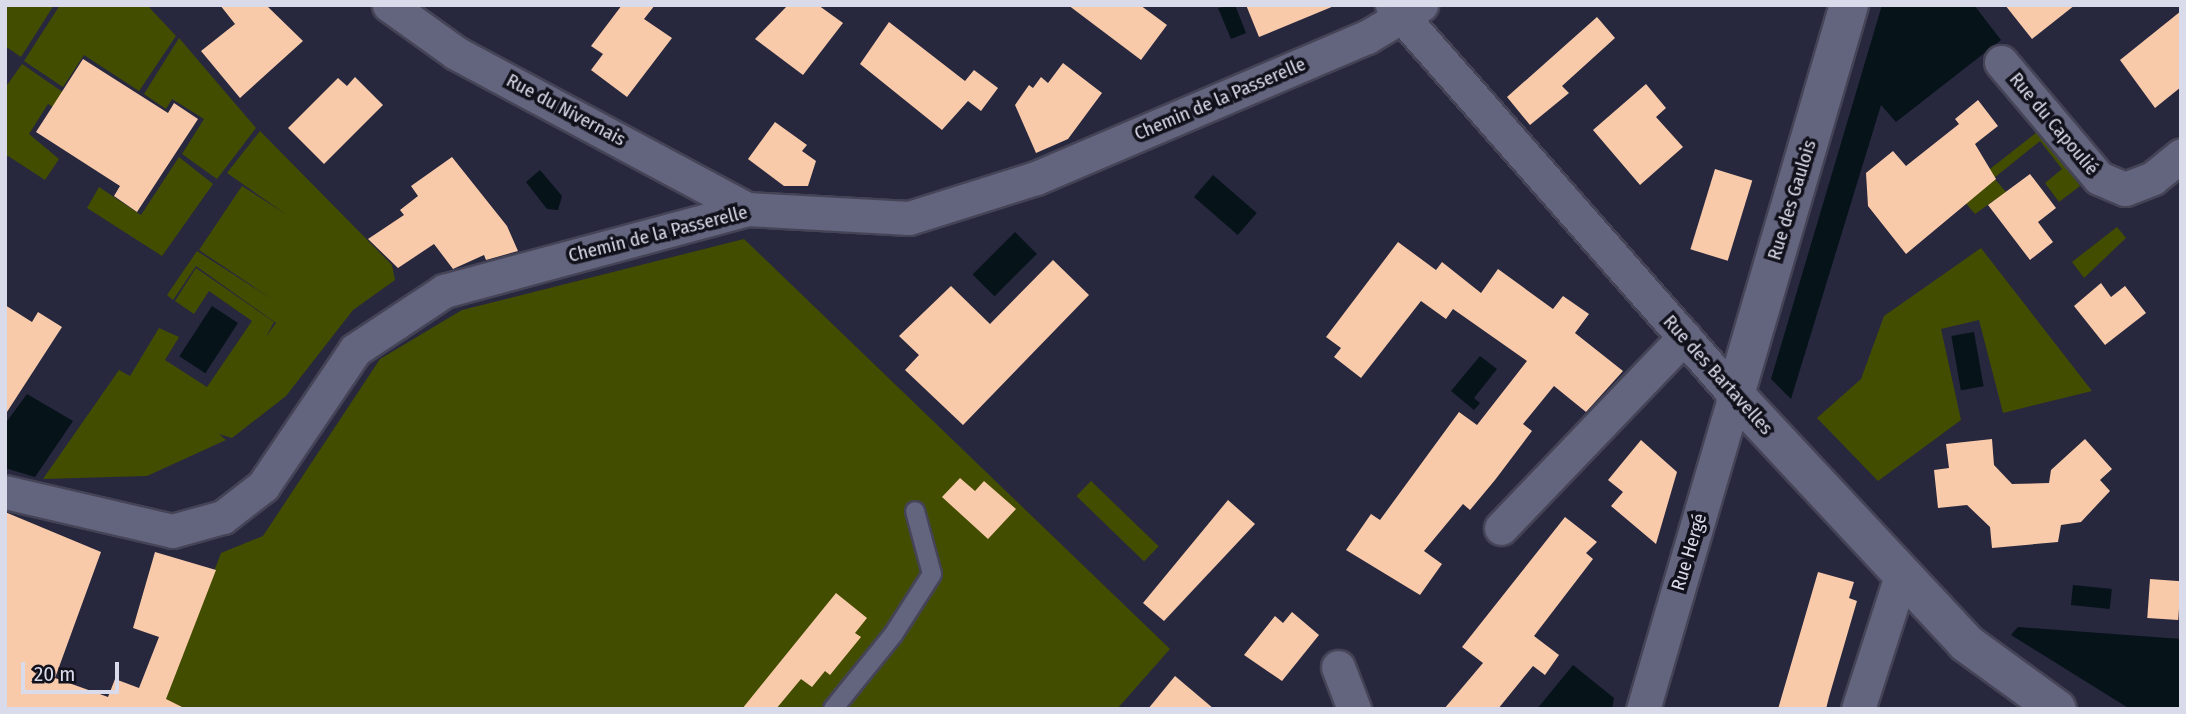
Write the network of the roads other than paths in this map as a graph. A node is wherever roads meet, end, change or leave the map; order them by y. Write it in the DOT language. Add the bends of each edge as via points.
graph roads {
  1 [pos="389,5"];
  2 [pos="1849,5"];
  3 [pos="1405,9"];
  4 [pos="2001,62"];
  5 [pos="2181,155"];
  6 [pos="747,209"];
  7 [pos="1684,337"];
  8 [pos="1735,395"];
  9 [pos="5,492"];
  10 [pos="915,511"];
  11 [pos="1501,528"];
  12 [pos="1900,576"];
  13 [pos="1338,667"];
  14 [pos="833,709"];
  15 [pos="1354,709"];
  16 [pos="1643,709"];
  17 [pos="1858,709"];
  18 [pos="2057,709"];
  1 -- 6 [label="street, Rue du Nivernais" via="456,53"];
  2 -- 8 [label="street, Rue des Gaulois"];
  3 -- 6 [label="street, Chemin de la Passerelle" via="1367,37 1037,178 909,218"];
  3 -- 7 [label="street, Rue des Bartavelles"];
  4 -- 5 [label="street, Rue du Capoulié" via="2099,178 2124,190 2153,178"];
  6 -- 9 [label="street, Chemin de la Passerelle" via="491,274 444,291 394,318 355,349 263,486 223,517 172,531"];
  7 -- 8 [label="street, Rue des Bartavelles"];
  7 -- 11 [label="street"];
  8 -- 12 [label="street, Rue des Bartavelles"];
  8 -- 16 [label="street, Rue Hergé"];
  10 -- 14 [label="lane" via="932,574 893,635"];
  12 -- 17 [label="street"];
  12 -- 18 [label="street, Rue des Bartavelles" via="1966,643"];
  13 -- 15 [label="street"];
}
